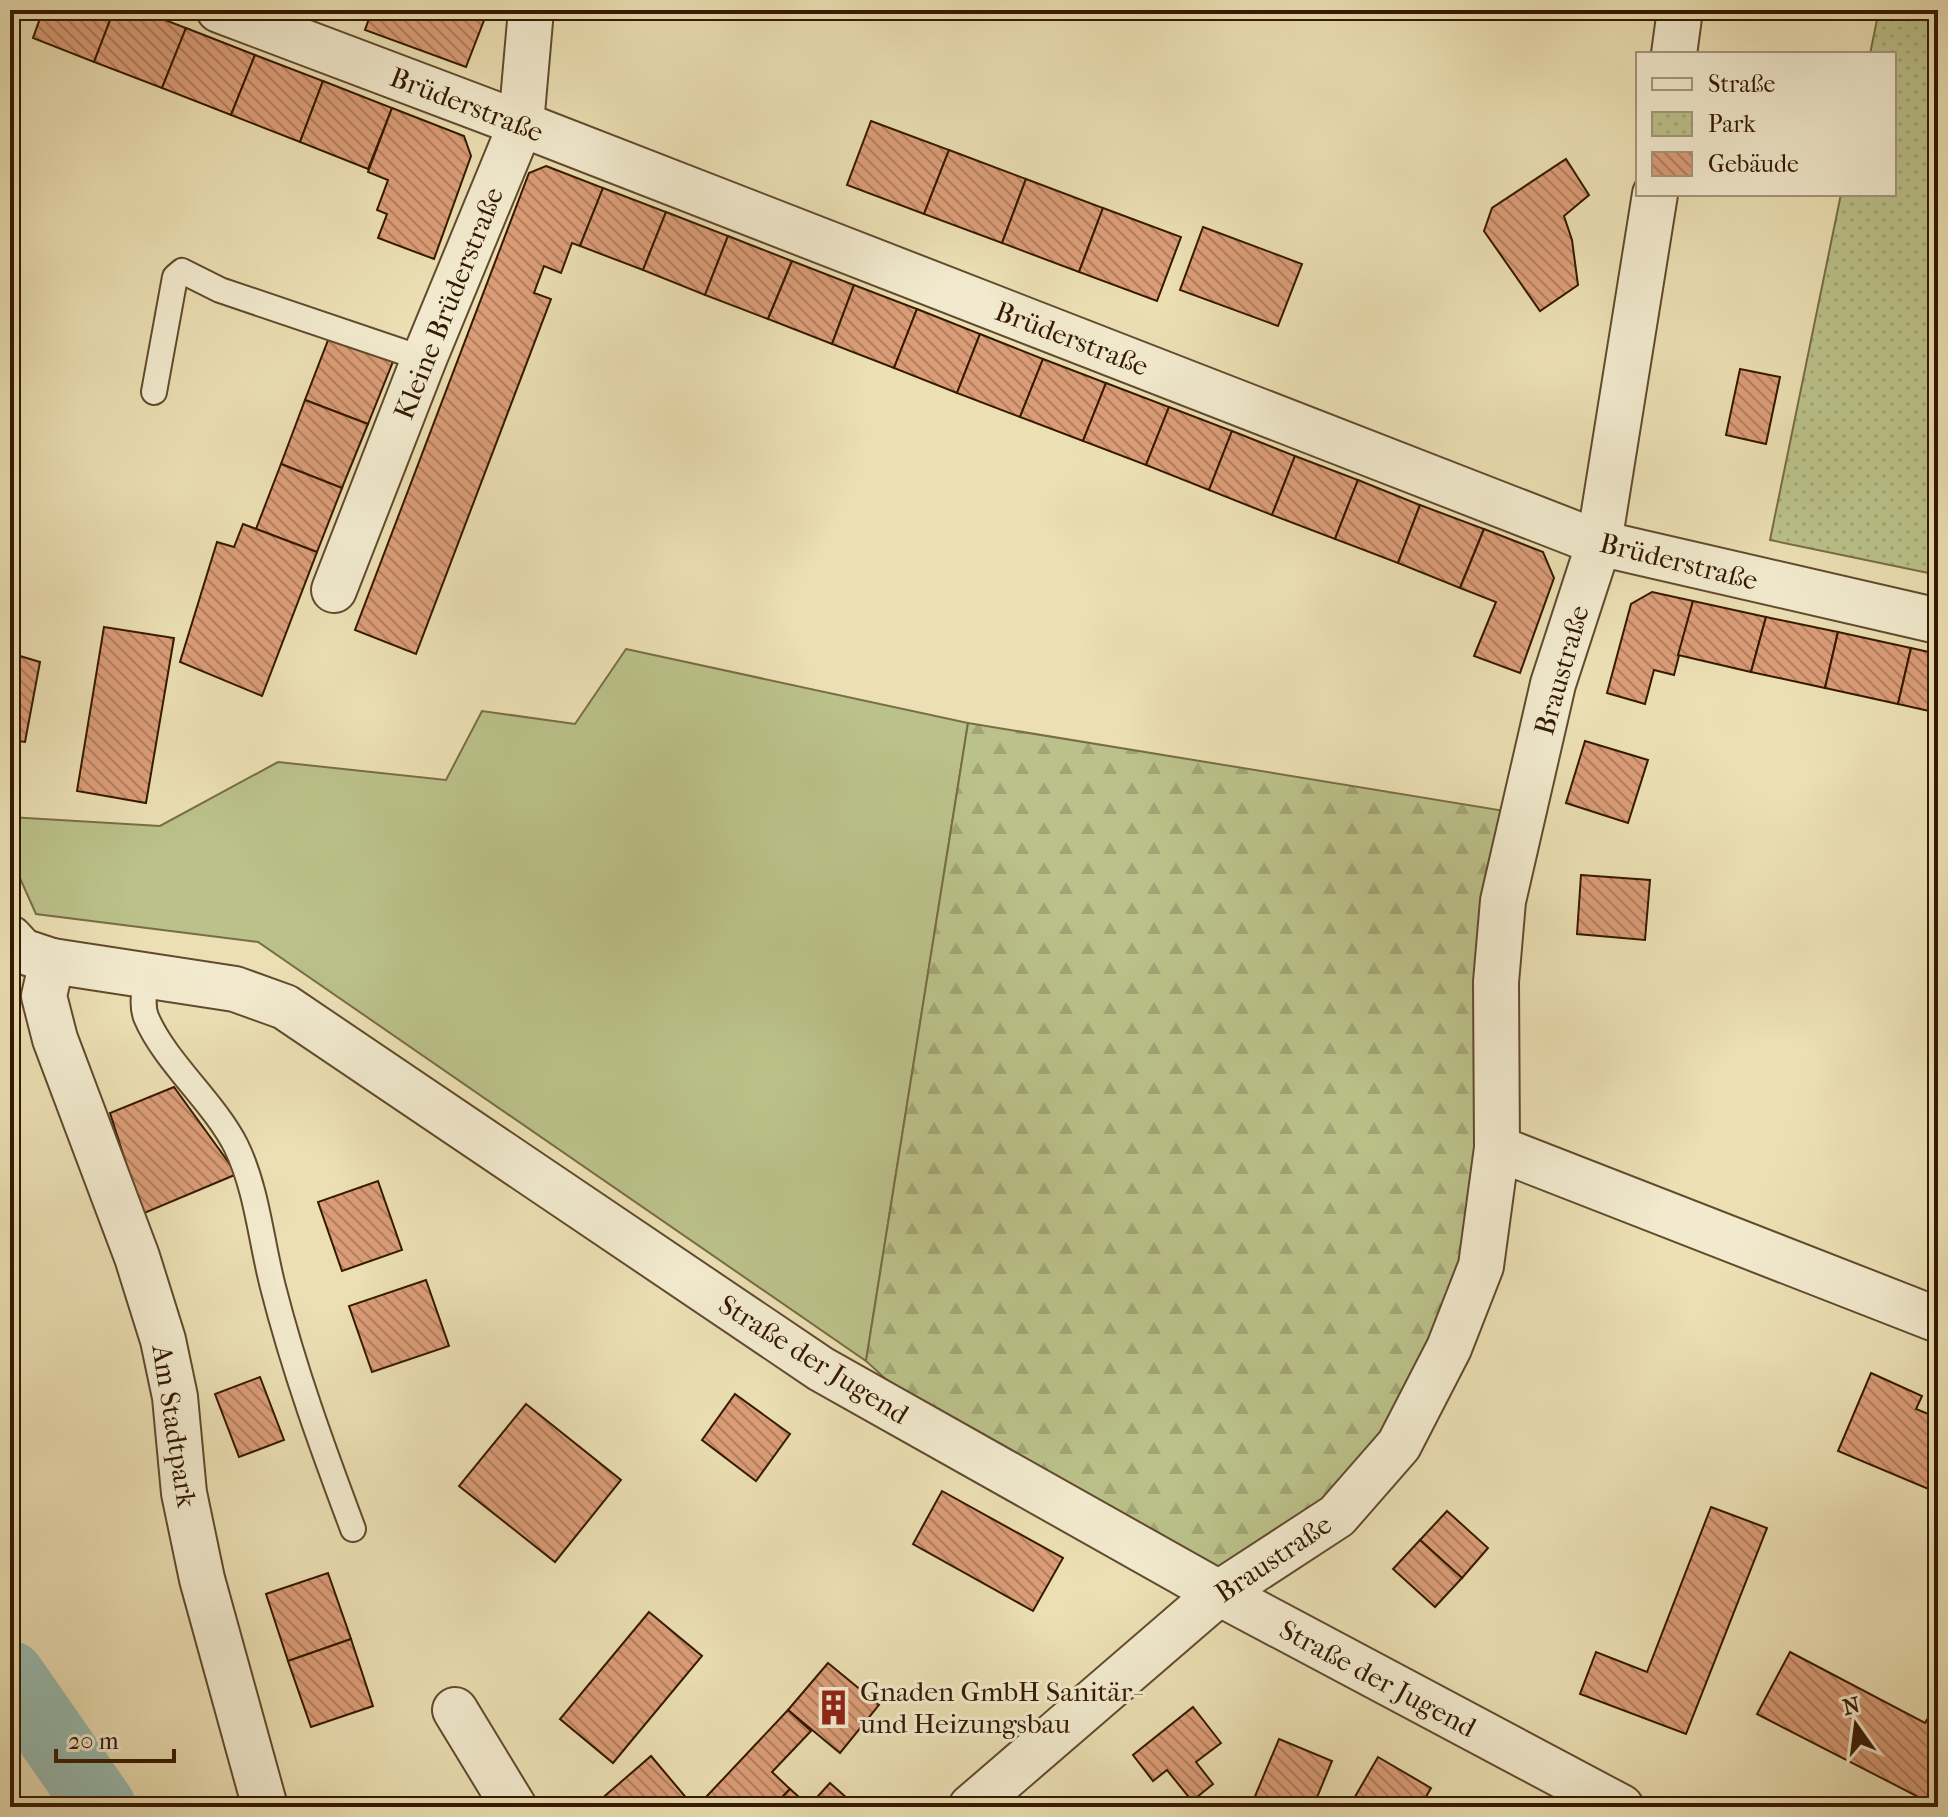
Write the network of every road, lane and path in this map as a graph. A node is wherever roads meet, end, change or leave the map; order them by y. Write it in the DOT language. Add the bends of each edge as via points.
graph roads {
  1 [pos="219,10"];
  2 [pos="531,10"];
  3 [pos="1680,10"];
  4 [pos="1674,52"];
  5 [pos="521,124"];
  6 [pos="1655,196"];
  7 [pos="424,359"];
  8 [pos="154,392"];
  9 [pos="1599,543"];
  10 [pos="334,590"];
  11 [pos="1938,621"];
  12 [pos="10,938"];
  13 [pos="52,961"];
  14 [pos="147,975"];
  15 [pos="1497,1148"];
  16 [pos="1938,1320"];
  17 [pos="353,1529"];
  18 [pos="1219,1593"];
  19 [pos="455,1710"];
  20 [pos="265,1807"];
  21 [pos="514,1807"];
  22 [pos="971,1807"];
  23 [pos="1621,1807"];
  1 -- 5 [label="street, Brüderstraße"];
  2 -- 5 [label="street, Kleine Brüderstraße"];
  3 -- 4 [label="street"];
  5 -- 7 [label="street, Kleine Brüderstraße"];
  5 -- 9 [label="street, Brüderstraße"];
  6 -- 9 [label="street, Braustraße"];
  7 -- 8 [label="lane" via="220,290 182,271 175,277"];
  7 -- 10 [label="street, Kleine Brüderstraße"];
  9 -- 11 [label="street, Brüderstraße"];
  9 -- 15 [label="street, Braustraße" via="1553,684 1503,901 1496,982"];
  12 -- 13 [label="street, Straße der Jugend" via="22,951"];
  13 -- 14 [label="street, Straße der Jugend"];
  13 -- 20 [label="street, Am Stadtpark" via="44,996 163,1340 199,1565"];
  14 -- 17 [label="lane" via="145,1015 236,1147 300,1385"];
  14 -- 18 [label="street, Straße der Jugend" via="235,989 285,1007 821,1369"];
  15 -- 16 [label="street"];
  15 -- 18 [label="street, Braustraße" via="1481,1266 1449,1348 1399,1445 1337,1516"];
  18 -- 22 [label="street, Braustraße"];
  18 -- 23 [label="street, Straße der Jugend"];
  19 -- 21 [label="street"];
}
